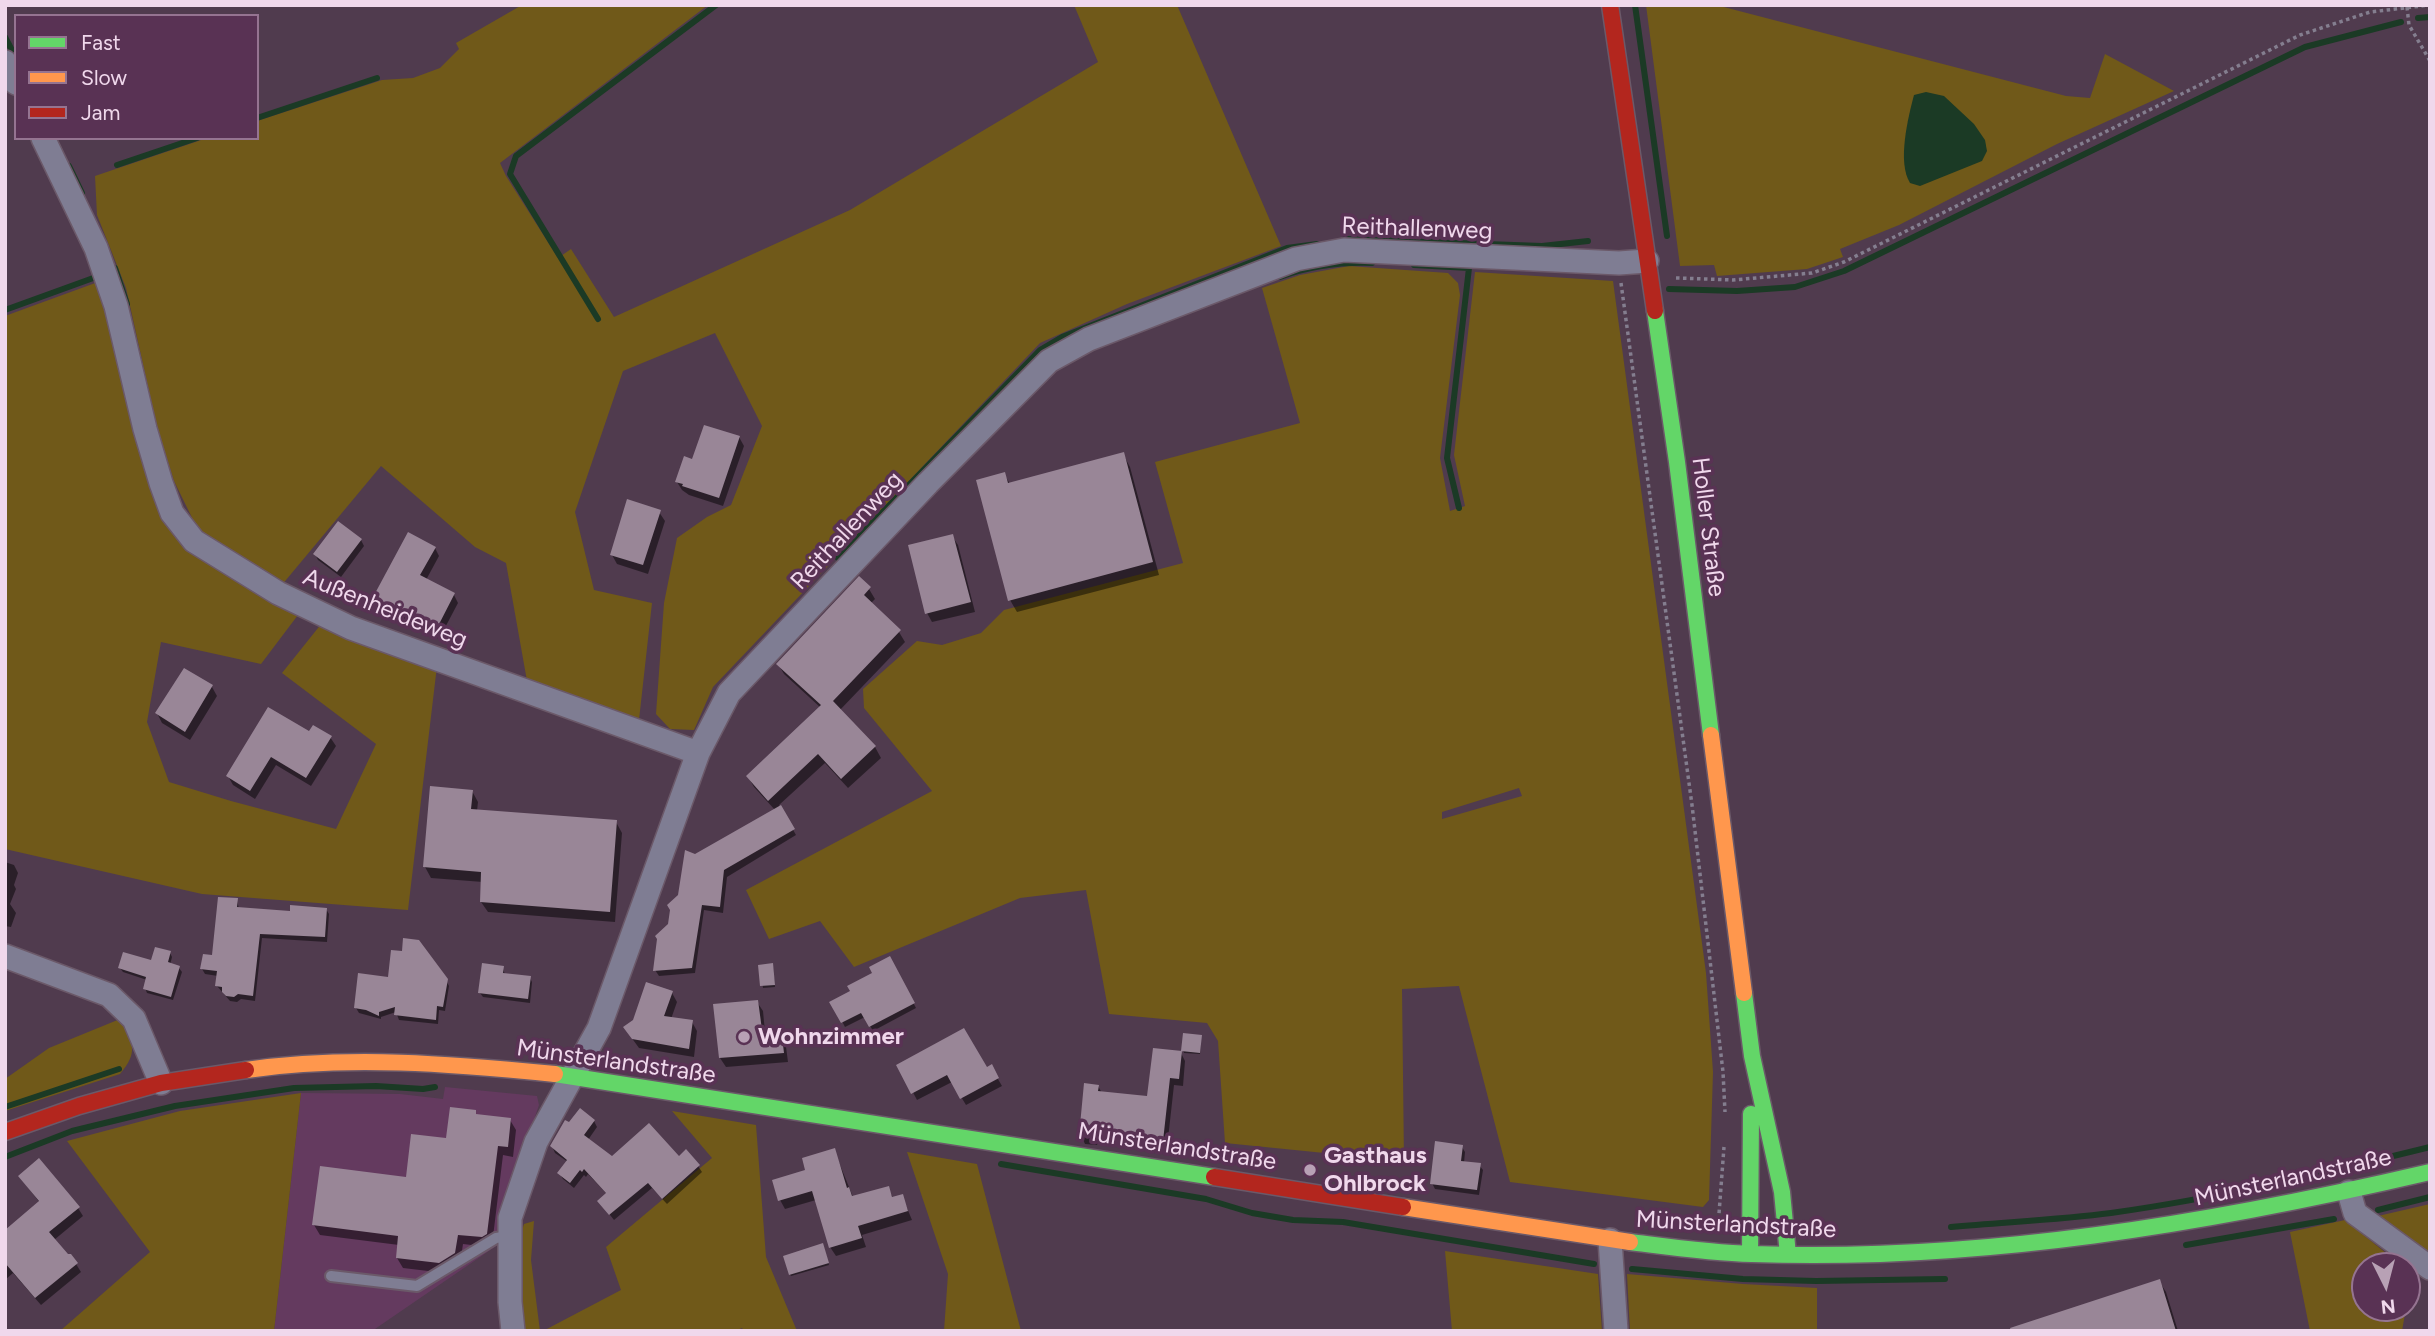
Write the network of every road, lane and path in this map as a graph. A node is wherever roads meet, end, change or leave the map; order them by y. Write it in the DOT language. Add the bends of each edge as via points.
graph roads {
  1 [pos="1610,5"];
  2 [pos="2430,5"];
  3 [pos="2407,7"];
  4 [pos="5,61"];
  5 [pos="2430,61"];
  6 [pos="14,79"];
  7 [pos="44,140"];
  8 [pos="1619,263"];
  9 [pos="1648,269"];
  10 [pos="698,753"];
  11 [pos="5,956"];
  12 [pos="1752,1056"];
  13 [pos="573,1076"];
  14 [pos="161,1083"];
  15 [pos="1725,1113"];
  16 [pos="5,1132"];
  17 [pos="1724,1140"];
  18 [pos="2430,1172"];
  19 [pos="2349,1192"];
  20 [pos="509,1237"];
  21 [pos="1610,1240"];
  22 [pos="1716,1252"];
  23 [pos="1750,1254"];
  24 [pos="1788,1255"];
  25 [pos="2430,1268"];
  26 [pos="331,1276"];
  27 [pos="513,1331"];
  28 [pos="1616,1331"];
  1 -- 9 [label="main road, Holler Straße"];
  2 -- 3 [label="path"];
  3 -- 5 [label="path" via="2409,24"];
  3 -- 9 [label="path" via="2370,12 2300,35 1844,262 1812,273 1733,280"];
  4 -- 6 [label="street"];
  7 -- 10 [label="street, Außenheideweg" via="96,248 116,306 161,483 172,513 194,541 278,593 351,628"];
  8 -- 9 [label="street, Reithallenweg"];
  8 -- 10 [label="street, Reithallenweg" via="1344,250 1296,259 1089,339 1049,361 729,693"];
  8 -- 15 [label="path" via="1692,805"];
  9 -- 12 [label="main road, Holler Straße"];
  10 -- 13 [label="street, Reithallenweg" via="599,1028"];
  11 -- 14 [label="street" via="108,995 134,1019"];
  12 -- 23 [label="main road, Holler Straße"];
  12 -- 24 [label="main road, Holler Straße" via="1782,1192"];
  13 -- 14 [label="main road, Münsterlandstraße" via="438,1063 287,1064"];
  13 -- 20 [label="street, Reithallenweg" via="536,1142 510,1218"];
  13 -- 21 [label="main road, Münsterlandstraße"];
  14 -- 16 [label="main road, Münsterlandstraße"];
  17 -- 22 [label="path"];
  18 -- 19 [label="main road, Münsterlandstraße"];
  19 -- 24 [label="main road, Münsterlandstraße" via="2100,1236 1952,1251"];
  19 -- 25 [label="street" via="2355,1213"];
  20 -- 26 [label="lane" via="496,1238 417,1286"];
  20 -- 27 [label="street, Reithallenweg"];
  21 -- 22 [label="main road, Münsterlandstraße"];
  21 -- 28 [label="street"];
  22 -- 23 [label="main road, Münsterlandstraße"];
  23 -- 24 [label="main road, Münsterlandstraße"];
}
